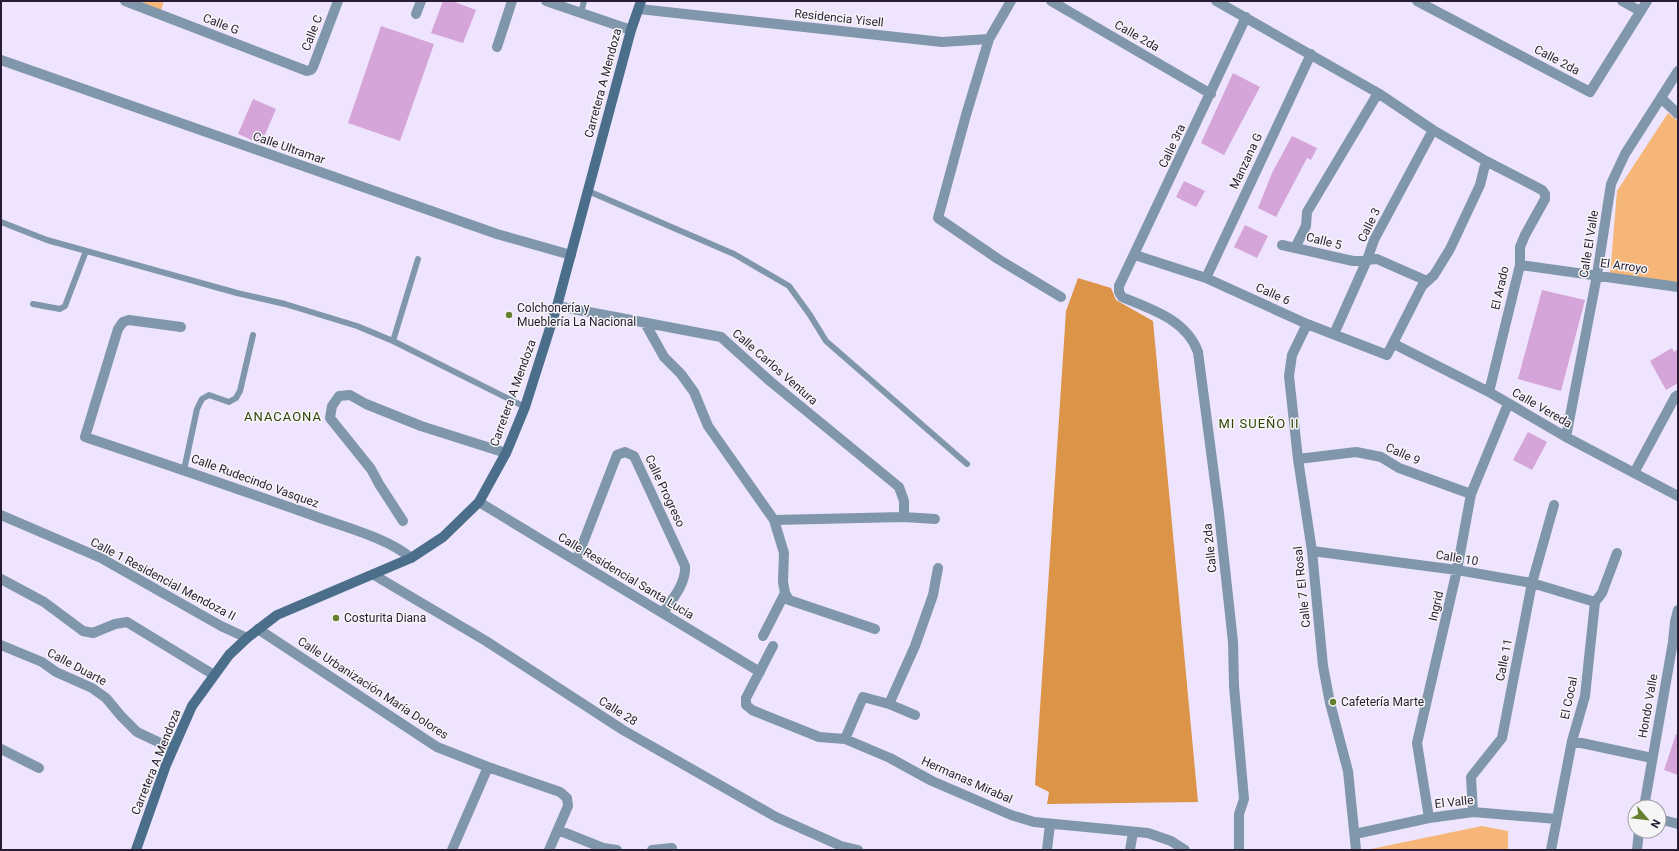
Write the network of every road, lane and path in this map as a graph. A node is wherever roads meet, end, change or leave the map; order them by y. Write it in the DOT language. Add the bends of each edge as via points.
graph roads {
  1 [pos="125,1"];
  2 [pos="338,1"];
  3 [pos="421,1"];
  4 [pos="512,1"];
  5 [pos="546,1"];
  6 [pos="584,1"];
  7 [pos="1011,1"];
  8 [pos="1051,1"];
  9 [pos="1216,1"];
  10 [pos="1417,1"];
  11 [pos="1622,1"];
  12 [pos="1647,1"];
  13 [pos="640,5"];
  14 [pos="1640,11"];
  15 [pos="580,13"];
  16 [pos="416,14"];
  17 [pos="1246,17"];
  18 [pos="631,30"];
  19 [pos="989,39"];
  20 [pos="497,47"];
  21 [pos="1310,54"];
  22 [pos="1,60"];
  23 [pos="307,71"];
  24 [pos="1678,71"];
  25 [pos="1378,93"];
  26 [pos="1211,94"];
  27 [pos="1661,98"];
  28 [pos="1678,114"];
  29 [pos="1433,130"];
  30 [pos="1486,162"];
  31 [pos="588,191"];
  32 [pos="1,222"];
  33 [pos="1282,245"];
  34 [pos="1296,248"];
  35 [pos="86,251"];
  36 [pos="571,255"];
  37 [pos="1135,255"];
  38 [pos="418,259"];
  39 [pos="1367,260"];
  40 [pos="1520,265"];
  41 [pos="1597,275"];
  42 [pos="1206,278"];
  43 [pos="1427,281"];
  44 [pos="1120,286"];
  45 [pos="1678,287"];
  46 [pos="1061,297"];
  47 [pos="33,304"];
  48 [pos="557,306"];
  49 [pos="644,323"];
  50 [pos="1307,324"];
  51 [pos="181,327"];
  52 [pos="1334,334"];
  53 [pos="253,335"];
  54 [pos="393,341"];
  55 [pos="1394,344"];
  56 [pos="1489,392"];
  57 [pos="1678,395"];
  58 [pos="1508,404"];
  59 [pos="525,407"];
  60 [pos="1566,437"];
  61 [pos="506,453"];
  62 [pos="1298,460"];
  63 [pos="967,464"];
  64 [pos="184,470"];
  65 [pos="1634,473"];
  66 [pos="1470,494"];
  67 [pos="1678,496"];
  68 [pos="479,502"];
  69 [pos="1554,505"];
  70 [pos="1,515"];
  71 [pos="904,517"];
  72 [pos="935,519"];
  73 [pos="774,520"];
  74 [pos="403,521"];
  75 [pos="1312,551"];
  76 [pos="1617,553"];
  77 [pos="412,558"];
  78 [pos="576,561"];
  79 [pos="938,568"];
  80 [pos="1457,570"];
  81 [pos="374,575"];
  82 [pos="1,579"];
  83 [pos="1532,583"];
  84 [pos="784,593"];
  85 [pos="1596,602"];
  86 [pos="1678,610"];
  87 [pos="663,613"];
  88 [pos="258,629"];
  89 [pos="875,629"];
  90 [pos="763,636"];
  91 [pos="247,638"];
  92 [pos="1676,643"];
  93 [pos="1,645"];
  94 [pos="774,646"];
  95 [pos="760,672"];
  96 [pos="214,676"];
  97 [pos="889,704"];
  98 [pos="915,716"];
  99 [pos="845,739"];
  100 [pos="1572,741"];
  101 [pos="1,748"];
  102 [pos="173,749"];
  103 [pos="1652,758"];
  104 [pos="38,768"];
  105 [pos="488,768"];
  106 [pos="1645,799"];
  107 [pos="1473,812"];
  108 [pos="1430,818"];
  109 [pos="1556,819"];
  110 [pos="1667,821"];
  111 [pos="1050,824"];
  112 [pos="1678,824"];
  113 [pos="558,830"];
  114 [pos="1133,832"];
  115 [pos="1355,834"];
  116 [pos="1638,839"];
  117 [pos="672,848"];
  118 [pos="840,848"];
  119 [pos="136,850"];
  120 [pos="452,850"];
  121 [pos="549,850"];
  122 [pos="617,850"];
  123 [pos="652,850"];
  124 [pos="858,850"];
  125 [pos="1047,850"];
  126 [pos="1130,850"];
  127 [pos="1185,850"];
  128 [pos="1239,850"];
  129 [pos="1356,850"];
  130 [pos="1551,850"];
  131 [pos="1637,850"];
  1 -- 23 [label="street, Calle G"];
  2 -- 23 [label="street, Calle C" via="314,67"];
  3 -- 16 [label="street"];
  4 -- 20 [label="street"];
  5 -- 15 [label="street"];
  6 -- 15 [label="lane"];
  7 -- 19 [label="street"];
  8 -- 26 [label="street, Calle 2da"];
  9 -- 17 [label="street"];
  10 -- 14 [label="street, Calle 2da" via="1590,92"];
  11 -- 14 [label="street"];
  12 -- 14 [label="street, Calle 2da"];
  13 -- 18 [label="street, Carretera A Mendoza"];
  13 -- 19 [label="street, Residencia Yisell" via="942,42"];
  15 -- 18 [label="street"];
  17 -- 21 [label="street"];
  17 -- 26 [label="street, Calle 3ra"];
  18 -- 31 [label="street, Carretera A Mendoza"];
  19 -- 46 [label="street" via="938,218 998,259"];
  21 -- 25 [label="street"];
  21 -- 42 [label="street, Manzana G"];
  22 -- 36 [label="street, Calle Ultramar" via="497,234"];
  24 -- 27 [label="street, Calle El Valle"];
  25 -- 29 [label="street"];
  25 -- 34 [label="street" via="1307,212 1306,226"];
  26 -- 37 [label="street, Calle 3ra"];
  27 -- 28 [label="street"];
  27 -- 41 [label="street, Calle El Valle" via="1625,154 1611,184"];
  29 -- 30 [label="street"];
  29 -- 39 [label="street, Calle 3" via="1374,240"];
  30 -- 40 [label="street, El Arado" via="1542,190 1545,194 1545,199 1520,247"];
  30 -- 43 [label="street" via="1480,185 1450,249 1434,275"];
  31 -- 36 [label="street, Carretera A Mendoza"];
  31 -- 63 [label="lane" via="734,254 790,286 826,341"];
  32 -- 35 [label="lane" via="47,240"];
  33 -- 34 [label="street, Calle 5"];
  34 -- 39 [label="street, Calle 5" via="1353,262"];
  35 -- 47 [label="lane" via="65,306 60,309"];
  35 -- 54 [label="lane" via="285,304 357,326"];
  36 -- 48 [label="street, Carretera A Mendoza"];
  37 -- 42 [label="street, Calle 6"];
  37 -- 44 [label="street, Calle 3ra"];
  38 -- 54 [label="lane"];
  39 -- 43 [label="street, Calle 5" via="1377,259"];
  39 -- 52 [label="street, Calle 3"];
  40 -- 41 [label="street, El Arroyo"];
  40 -- 56 [label="street, El Arado"];
  41 -- 45 [label="street, El Arroyo"];
  41 -- 60 [label="street, Calle El Valle"];
  42 -- 50 [label="street, Calle 6"];
  43 -- 55 [label="street" via="1422,286"];
  44 -- 128 [label="street, Calle 2da" via="1119,292 1122,297 1161,313 1176,323 1190,337 1198,352 1233,642 1234,686 1244,798 1239,814"];
  48 -- 49 [label="street, Calle Carlos Ventura"];
  48 -- 59 [label="street, Carretera A Mendoza"];
  49 -- 71 [label="street, Calle Carlos Ventura" via="721,337 899,488 904,501"];
  49 -- 73 [label="street" via="664,357 694,392 708,426"];
  50 -- 52 [label="street, Calle 6"];
  50 -- 62 [label="street, Calle 7 El Rosal" via="1292,355 1289,376"];
  51 -- 64 [label="street, Calle Rudecindo Vasquez" via="129,320 123,322 118,329 85,437"];
  52 -- 55 [label="street, Calle 6" via="1386,355"];
  53 -- 64 [label="lane" via="240,391 236,398 229,402 209,395 202,399 197,410"];
  54 -- 59 [label="lane"];
  55 -- 56 [label="street, Calle Vereda"];
  56 -- 58 [label="street, Calle Vereda"];
  57 -- 65 [label="street"];
  58 -- 60 [label="street, Calle Vereda"];
  58 -- 66 [label="street, Ingrid"];
  59 -- 61 [label="street, Carretera A Mendoza"];
  60 -- 65 [label="street, Calle Vereda"];
  61 -- 68 [label="street, Carretera A Mendoza"];
  61 -- 74 [label="street" via="421,426 350,395 339,396 332,406 330,418 371,469"];
  62 -- 66 [label="street, Calle 9" via="1356,452 1381,457 1399,468"];
  62 -- 75 [label="street, Calle 7 El Rosal"];
  64 -- 77 [label="street, Calle Rudecindo Vasquez" via="385,542"];
  65 -- 67 [label="street, Calle Vereda"];
  66 -- 80 [label="street, Ingrid"];
  68 -- 77 [label="street, Carretera A Mendoza" via="443,537"];
  68 -- 78 [label="street, Calle Residencial Santa Lucia"];
  69 -- 83 [label="street, Calle 11"];
  70 -- 91 [label="street, Calle 1 Residencial Mendoza II" via="101,558"];
  71 -- 72 [label="street"];
  71 -- 73 [label="street"];
  73 -- 84 [label="street" via="784,553"];
  75 -- 80 [label="street, Calle 10"];
  75 -- 115 [label="street, Calle 7 El Rosal" via="1323,666 1348,771"];
  76 -- 85 [label="street, El Cocal"];
  77 -- 81 [label="street, Carretera A Mendoza"];
  78 -- 87 [label="street, Calle Residencial Santa Lucia"];
  78 -- 87 [label="street, Calle Progreso" via="617,455 625,452 634,456 685,566 682,583"];
  79 -- 97 [label="street" via="934,595"];
  80 -- 83 [label="street, Calle 10"];
  80 -- 108 [label="street, Ingrid" via="1417,743"];
  81 -- 88 [label="street, Carretera A Mendoza" via="276,615"];
  81 -- 118 [label="street, Calle 28" via="486,641 623,730 776,817"];
  82 -- 96 [label="street" via="44,602 84,631 93,633 127,622"];
  83 -- 85 [label="street, Calle 10"];
  83 -- 107 [label="street, Calle 11" via="1502,738 1471,777"];
  84 -- 89 [label="street" via="789,600"];
  84 -- 90 [label="street"];
  85 -- 100 [label="street, El Cocal" via="1585,696"];
  86 -- 92 [label="street, Hondo Valle" via="1674,622"];
  87 -- 95 [label="street, Calle Residencial Santa Lucia"];
  88 -- 91 [label="street, Carretera A Mendoza"];
  88 -- 105 [label="street, Calle Urbanización María Dolores" via="437,747"];
  91 -- 96 [label="street, Carretera A Mendoza"];
  92 -- 103 [label="street, Hondo Valle"];
  93 -- 102 [label="street, Calle Duarte" via="42,662 56,672 92,688 106,698 137,732"];
  94 -- 95 [label="street"];
  95 -- 99 [label="street, Hermanas Mirabal" via="746,698 746,705 752,710 819,737"];
  96 -- 102 [label="street, Carretera A Mendoza" via="192,706"];
  97 -- 98 [label="street"];
  97 -- 99 [label="street" via="863,697"];
  99 -- 111 [label="street, Hermanas Mirabal" via="1011,815"];
  100 -- 103 [label="street"];
  100 -- 109 [label="street, El Cocal"];
  101 -- 104 [label="street"];
  102 -- 119 [label="street, Carretera A Mendoza"];
  103 -- 106 [label="street, Hondo Valle"];
  105 -- 113 [label="street, Calle Urbanización María Dolores" via="560,792 567,798 568,806"];
  105 -- 120 [label="street"];
  107 -- 108 [label="street, El Valle"];
  107 -- 109 [label="street, El Valle"];
  108 -- 115 [label="street, El Valle"];
  109 -- 130 [label="street, El Cocal"];
  110 -- 112 [label="street"];
  111 -- 114 [label="street, Hermanas Mirabal"];
  111 -- 125 [label="street"];
  113 -- 121 [label="street"];
  113 -- 122 [label="street" via="603,848"];
  114 -- 126 [label="street"];
  114 -- 127 [label="street, Hermanas Mirabal" via="1148,833 1171,841"];
  115 -- 129 [label="street, Calle 7 El Rosal"];
  116 -- 131 [label="street"];
  117 -- 123 [label="street"];
  118 -- 124 [label="street, Calle 28"];
}
